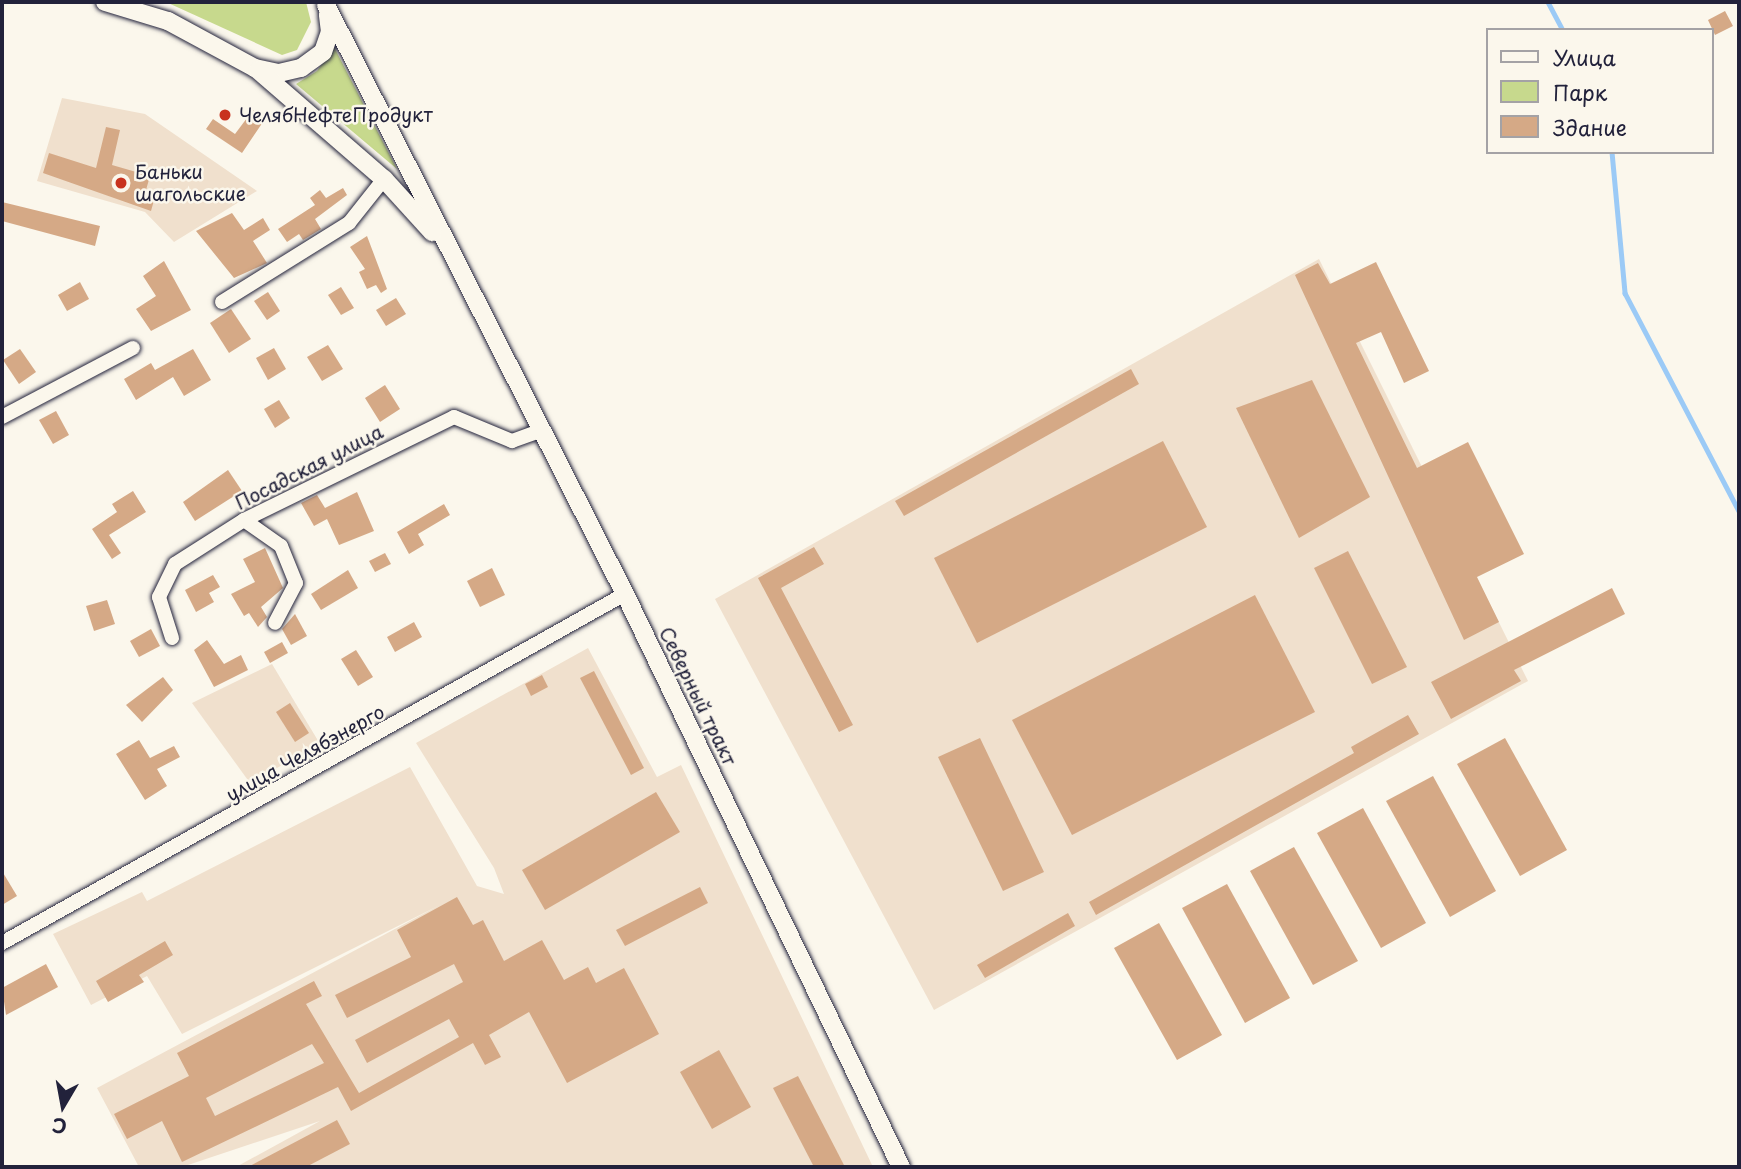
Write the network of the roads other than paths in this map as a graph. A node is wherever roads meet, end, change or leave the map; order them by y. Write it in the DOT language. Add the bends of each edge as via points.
graph roads {
  1 [pos="105,2"];
  2 [pos="326,3"];
  3 [pos="256,68"];
  4 [pos="384,179"];
  5 [pos="447,249"];
  6 [pos="222,302"];
  7 [pos="133,348"];
  8 [pos="2,417"];
  9 [pos="539,430"];
  10 [pos="244,520"];
  11 [pos="625,594"];
  12 [pos="275,622"];
  13 [pos="172,638"];
  14 [pos="2,943"];
  15 [pos="901,1167"];
  1 -- 3 [label="main road" via="168,21"];
  2 -- 3 [label="main road" via="330,32 317,58 293,72"];
  2 -- 5 [label="main road, Северный тракт"];
  3 -- 4 [label="main road, Северный тракт"];
  4 -- 5 [label="main road, Северный тракт"];
  4 -- 6 [label="street" via="349,223"];
  5 -- 9 [label="main road, Северный тракт"];
  7 -- 8 [label="street"];
  9 -- 10 [label="street, Посадская улица" via="512,441 454,417"];
  9 -- 11 [label="main road, Северный тракт"];
  10 -- 12 [label="street" via="281,546 296,583"];
  10 -- 13 [label="street, Посадская улица" via="175,564 159,597"];
  11 -- 14 [label="street, улица Челябэнерго"];
  11 -- 15 [label="main road, Северный тракт"];
}
